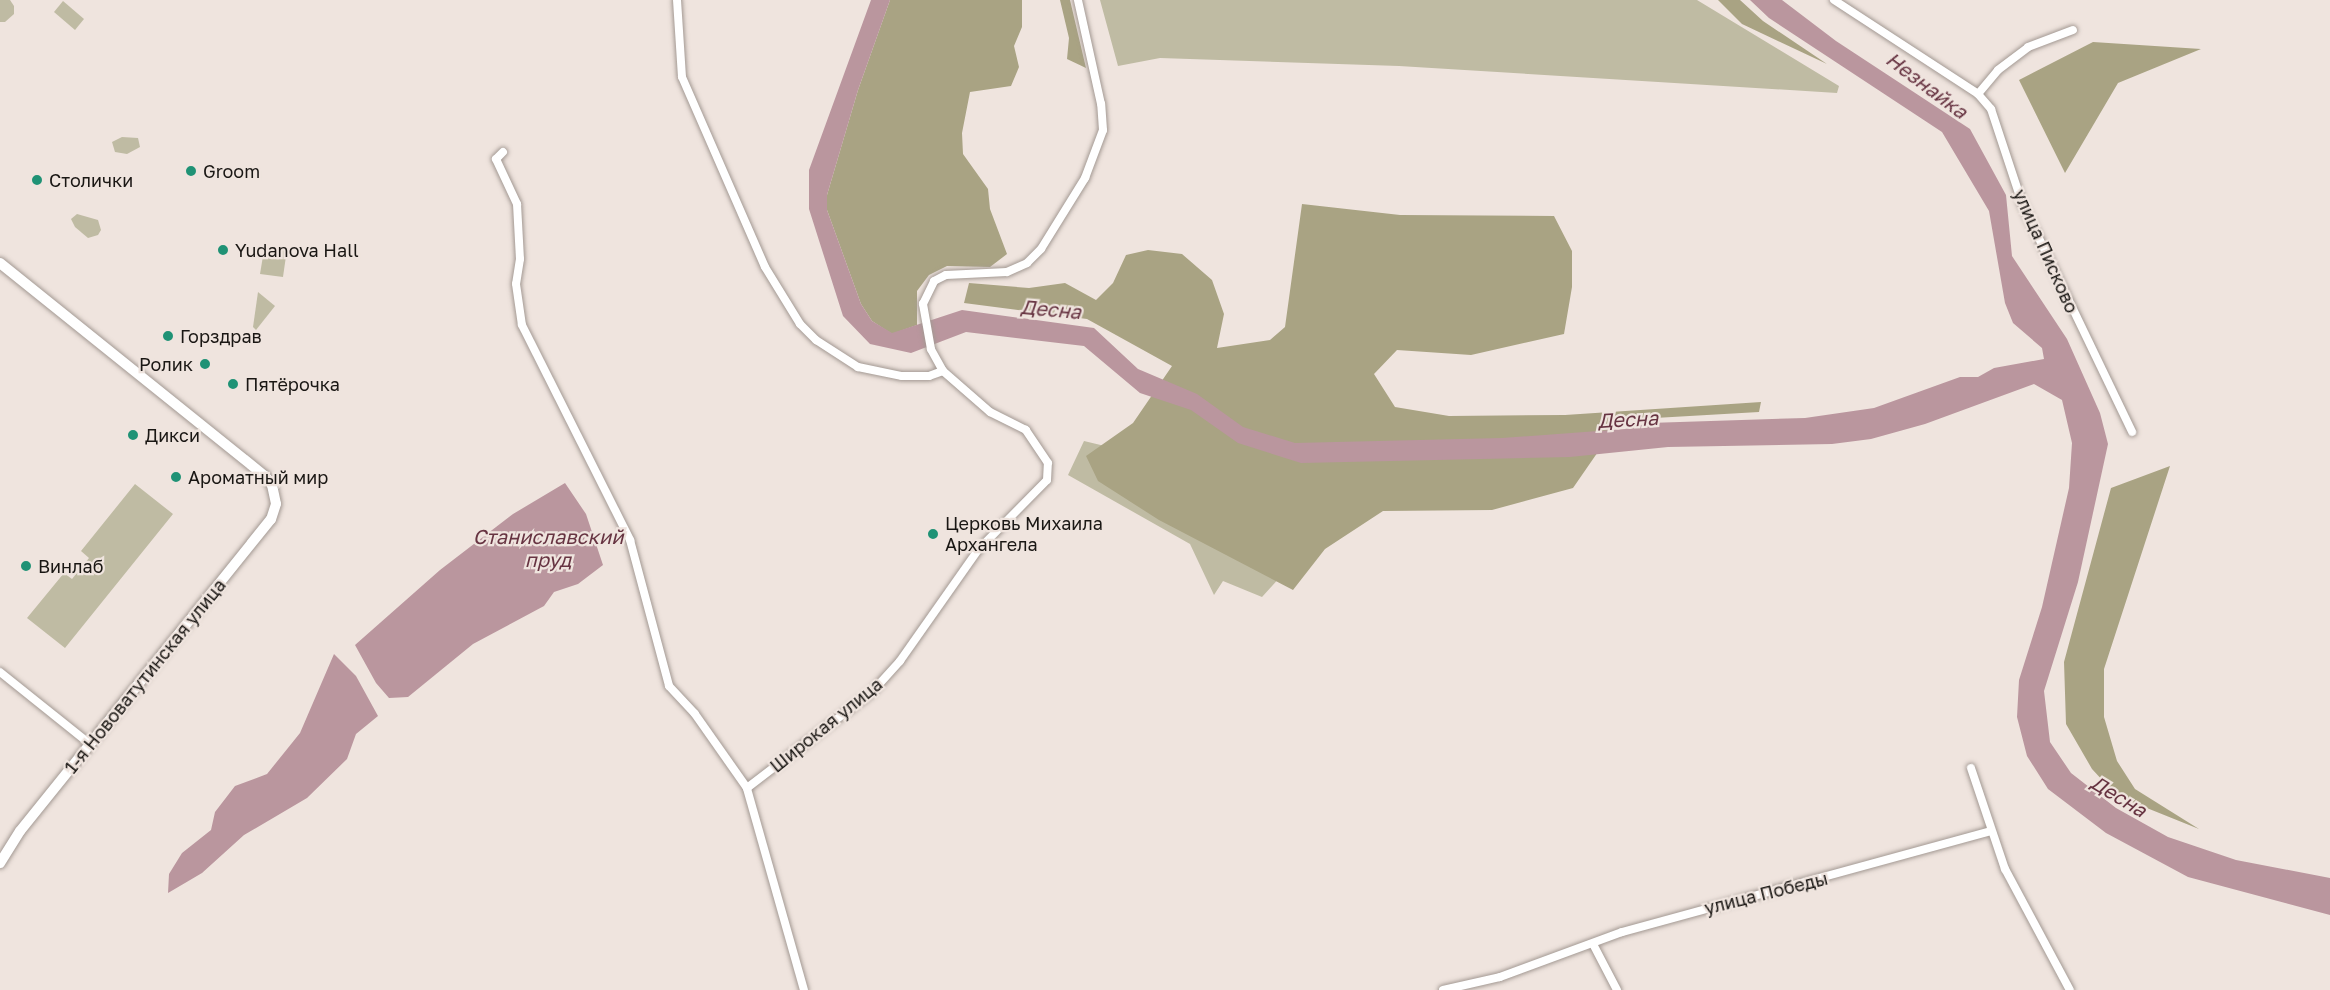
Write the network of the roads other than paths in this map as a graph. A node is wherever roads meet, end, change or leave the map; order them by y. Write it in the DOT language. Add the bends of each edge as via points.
graph roads {
  1 [pos="677,0"];
  2 [pos="1078,0"];
  3 [pos="1834,0"];
  4 [pos="2073,30"];
  5 [pos="1978,94"];
  6 [pos="503,152"];
  7 [pos="0,263"];
  8 [pos="943,370"];
  9 [pos="2132,432"];
  10 [pos="0,672"];
  11 [pos="90,744"];
  12 [pos="1971,768"];
  13 [pos="747,788"];
  14 [pos="1990,831"];
  15 [pos="0,863"];
  16 [pos="1593,944"];
  17 [pos="804,990"];
  18 [pos="1443,990"];
  19 [pos="1617,990"];
  20 [pos="2070,990"];
  1 -- 8 [label="street" via="682,77 765,267 800,324 816,340 858,367 902,376 929,376"];
  2 -- 8 [label="street" via="1101,104 1102,130 1085,178 1041,249 1027,262 1007,272 946,275 934,281 923,304 931,349"];
  3 -- 5 [label="street, улица Писково"];
  4 -- 5 [label="street" via="2028,47 1998,70"];
  5 -- 9 [label="street, улица Писково" via="1991,109 2022,204"];
  6 -- 13 [label="street" via="496,159 517,204 520,259 516,284 522,325 630,540 669,686 695,714"];
  7 -- 11 [label="street, 1-я Нововатутинская улица" via="272,485 276,504 271,519"];
  8 -- 13 [label="street, Широкая улица" via="971,398 1026,430 1048,463 1047,480 978,550 900,662 872,692"];
  10 -- 11 [label="street"];
  11 -- 15 [label="street, 1-я Нововатутинская улица" via="20,831"];
  12 -- 14 [label="street"];
  13 -- 17 [label="street"];
  14 -- 16 [label="street, улица Победы" via="1622,932"];
  14 -- 20 [label="street" via="2005,869"];
  16 -- 18 [label="street, улица Победы" via="1500,977"];
  16 -- 19 [label="street"];
}
